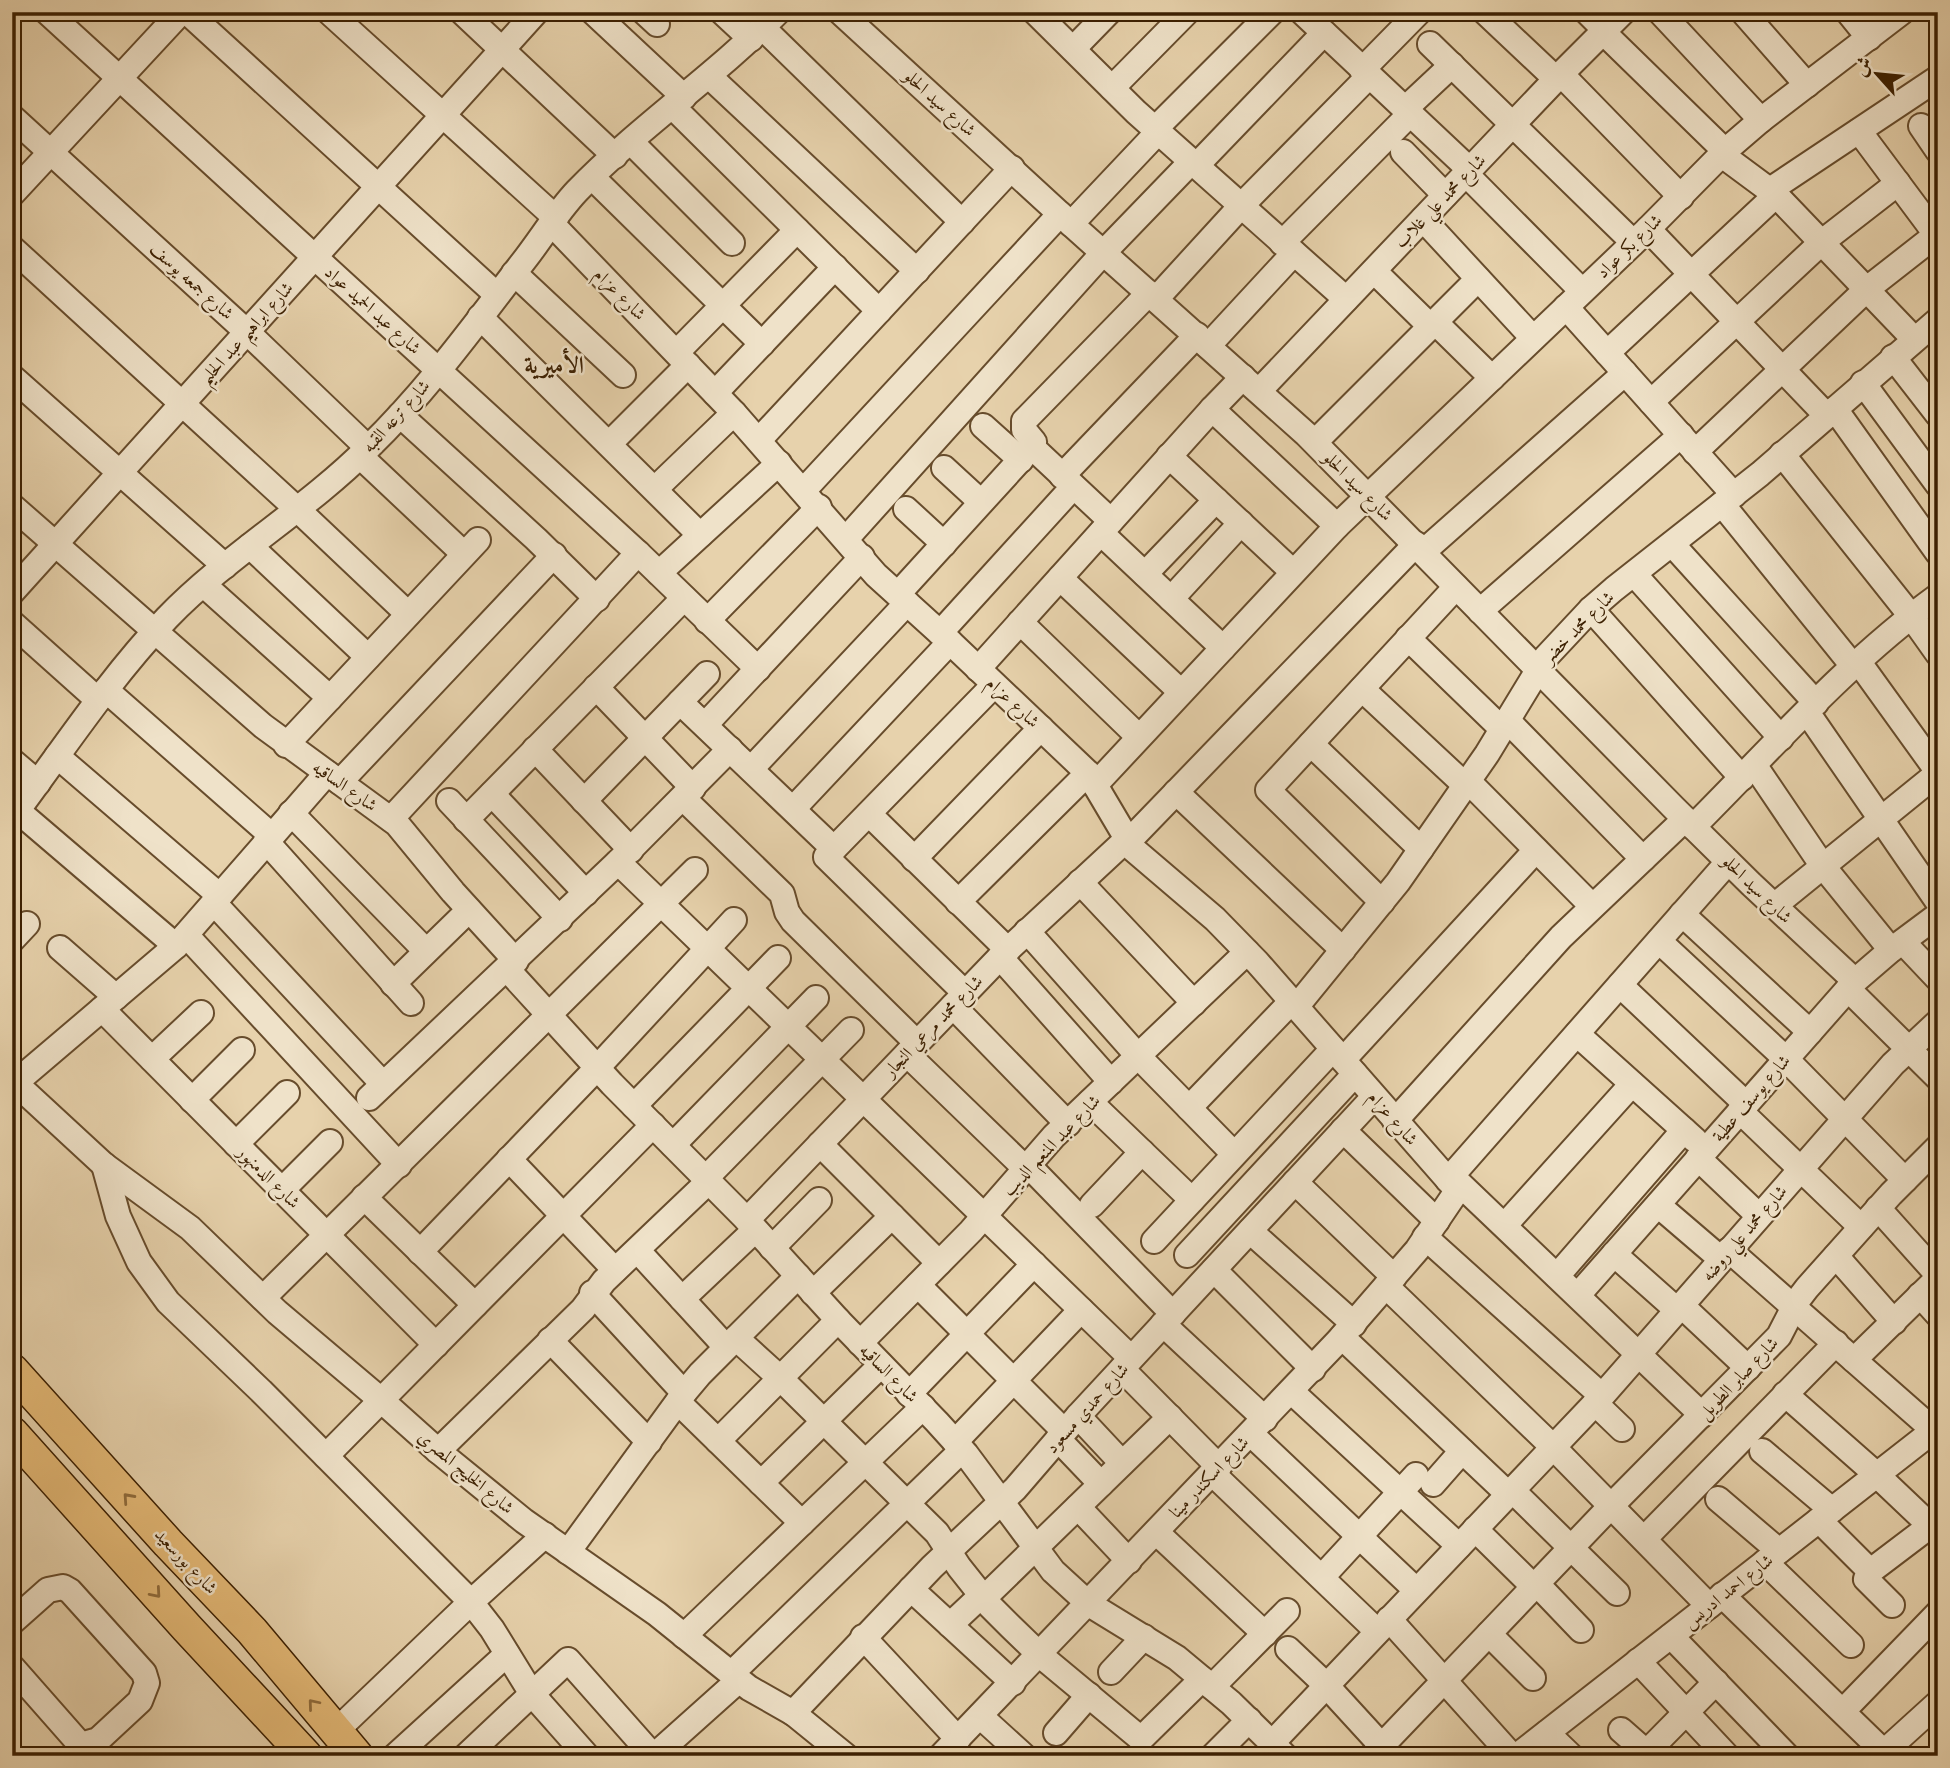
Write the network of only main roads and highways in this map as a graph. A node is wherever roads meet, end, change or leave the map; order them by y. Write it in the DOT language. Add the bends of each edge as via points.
graph roads {
  1 [pos="12,1370"];
  2 [pos="12,1433"];
  3 [pos="213,1590"];
  4 [pos="187,1628"];
  5 [pos="252,1632"];
  6 [pos="227,1671"];
  7 [pos="306,1756"];
  8 [pos="357,1756"];
  3 -- 1 [label="main road, شارع بورسعيد, one-way"];
  2 -- 4 [label="main road, one-way"];
  3 -- 4 [label="main road" via="208,1608"];
  3 -- 5 [label="main road, شارع بورسعيد"];
  4 -- 6 [label="main road"];
  5 -- 6 [label="main road" via="237,1643"];
  8 -- 5 [label="main road, شارع بورسعيد, one-way"];
  6 -- 7 [label="main road"];
}
